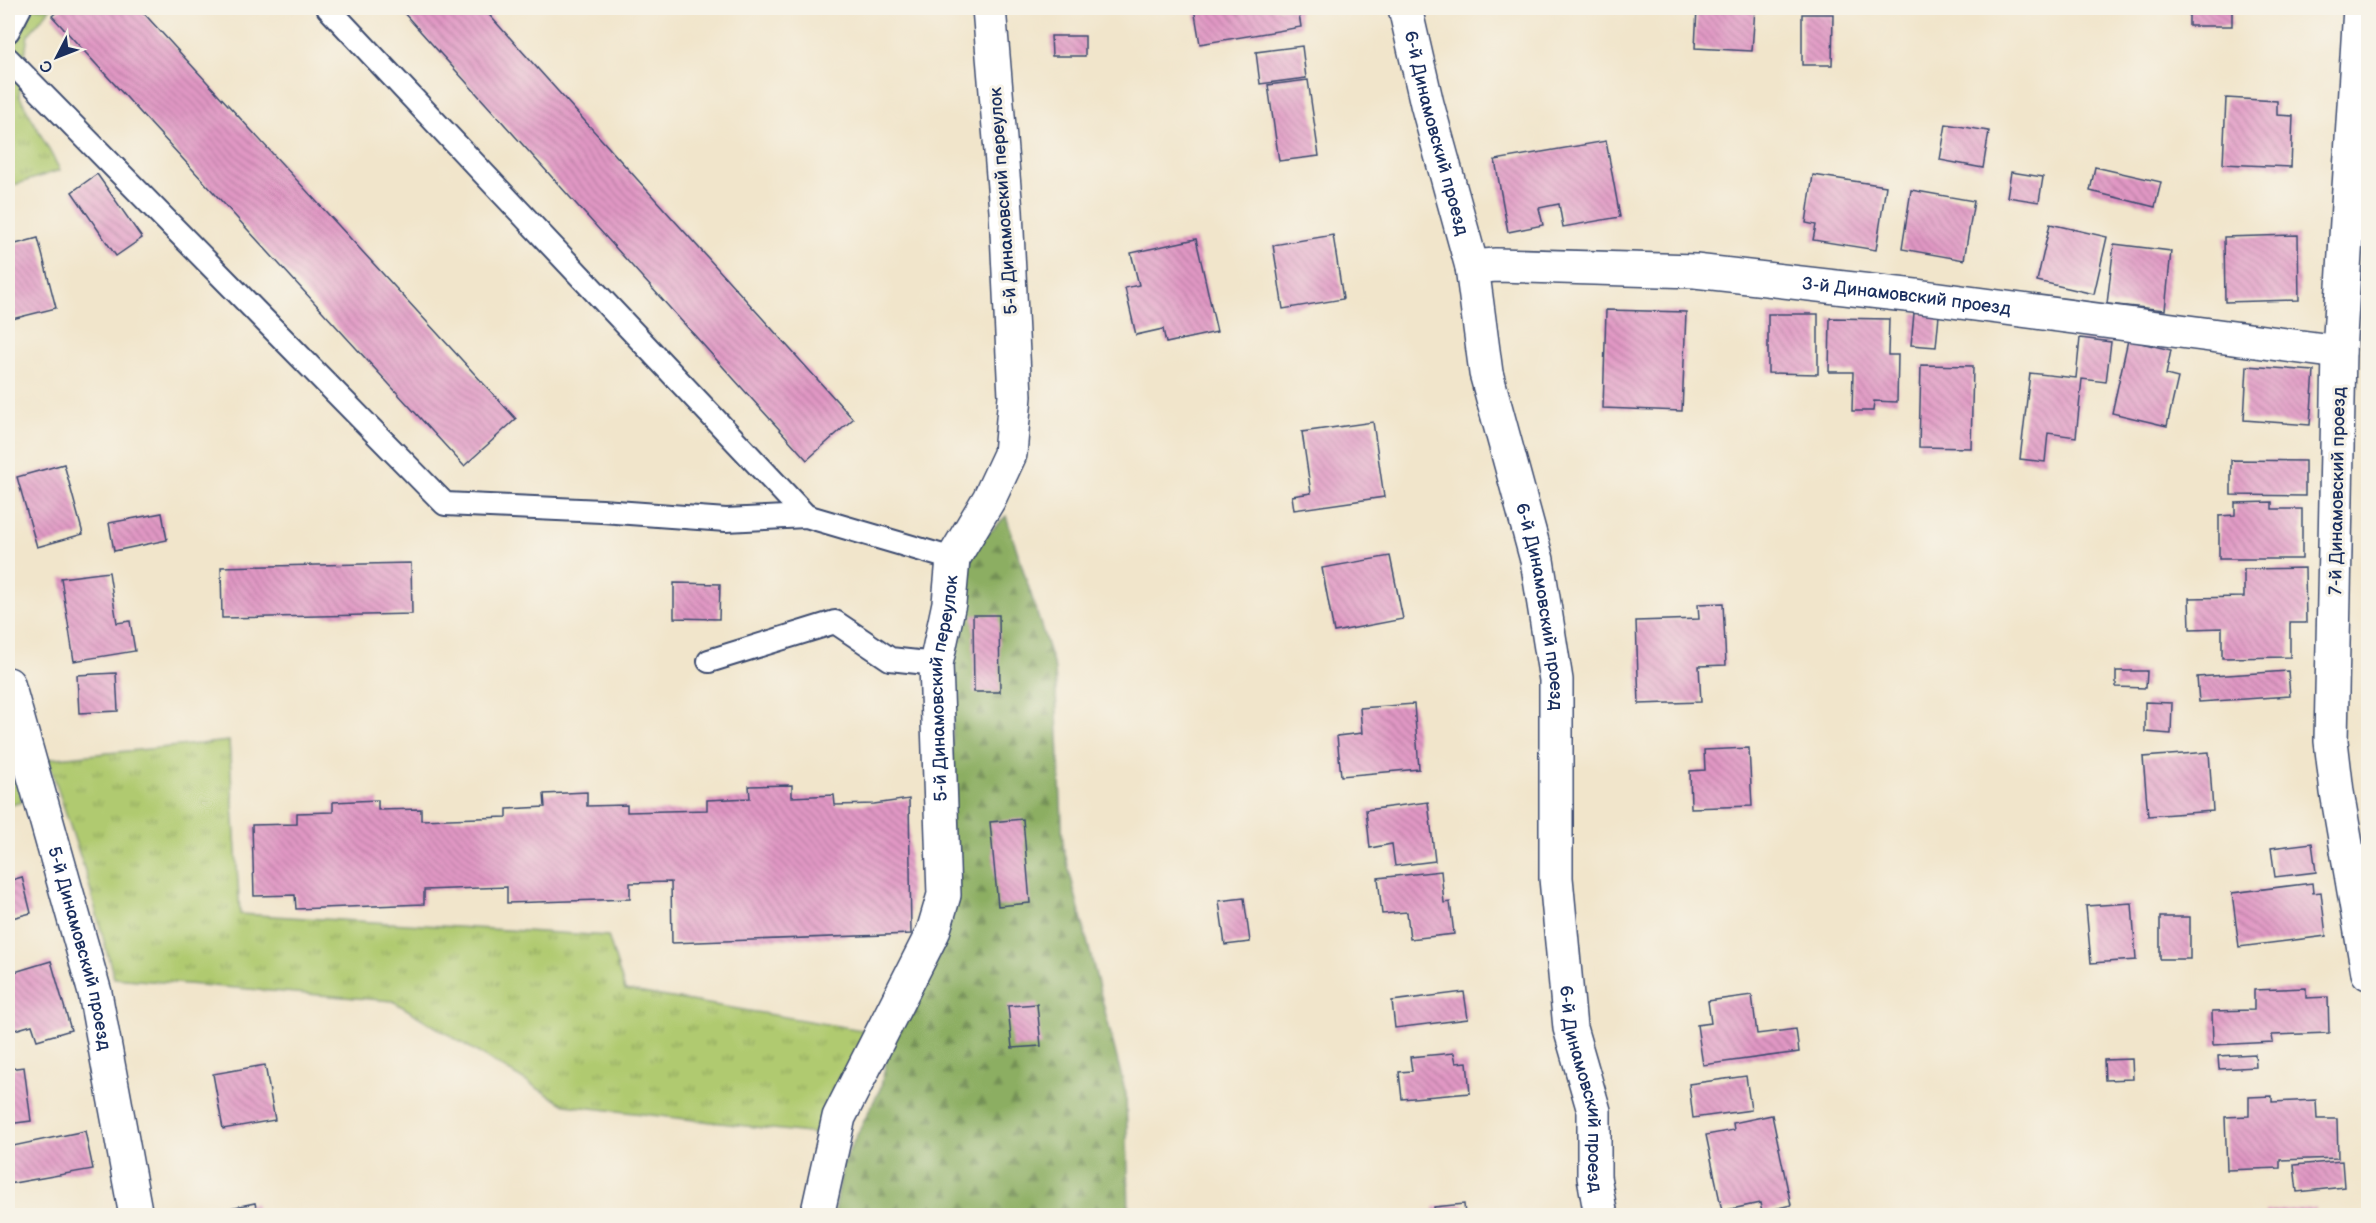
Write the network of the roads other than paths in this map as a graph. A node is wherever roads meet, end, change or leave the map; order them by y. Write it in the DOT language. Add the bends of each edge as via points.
graph roads {
  1 [pos="20,8"];
  2 [pos="327,8"];
  3 [pos="989,8"];
  4 [pos="1405,8"];
  5 [pos="2360,8"];
  6 [pos="8,31"];
  7 [pos="8,59"];
  8 [pos="1472,267"];
  9 [pos="2339,352"];
  10 [pos="806,516"];
  11 [pos="952,559"];
  12 [pos="709,661"];
  13 [pos="936,664"];
  14 [pos="8,684"];
  15 [pos="2368,973"];
  16 [pos="136,1215"];
  17 [pos="818,1215"];
  18 [pos="1601,1215"];
  1 -- 6 [label="lane"];
  2 -- 10 [label="lane"];
  3 -- 11 [label="street, 5-й Динамовский переулок" via="1006,211 1015,396 1010,454 989,499"];
  4 -- 8 [label="street, 6-й Динамовский проезд" via="1426,104"];
  5 -- 9 [label="street, 7-й Динамовский проезд"];
  7 -- 10 [label="lane" via="445,504 726,520"];
  8 -- 9 [label="street, 3-й Динамовский проезд" via="1695,271"];
  8 -- 18 [label="street, 6-й Динамовский проезд" via="1486,373 1537,560 1556,680 1556,878 1570,1028 1594,1111 1594,1177"];
  9 -- 15 [label="street, 7-й Динамовский проезд" via="2331,741"];
  10 -- 11 [label="lane"];
  11 -- 13 [label="street, 5-й Динамовский переулок" via="949,603"];
  12 -- 13 [label="lane" via="835,622 890,658"];
  13 -- 17 [label="street, 5-й Динамовский переулок" via="944,895 933,932 839,1117"];
  14 -- 16 [label="street, 5-й Динамовский проезд" via="96,993"];
}
